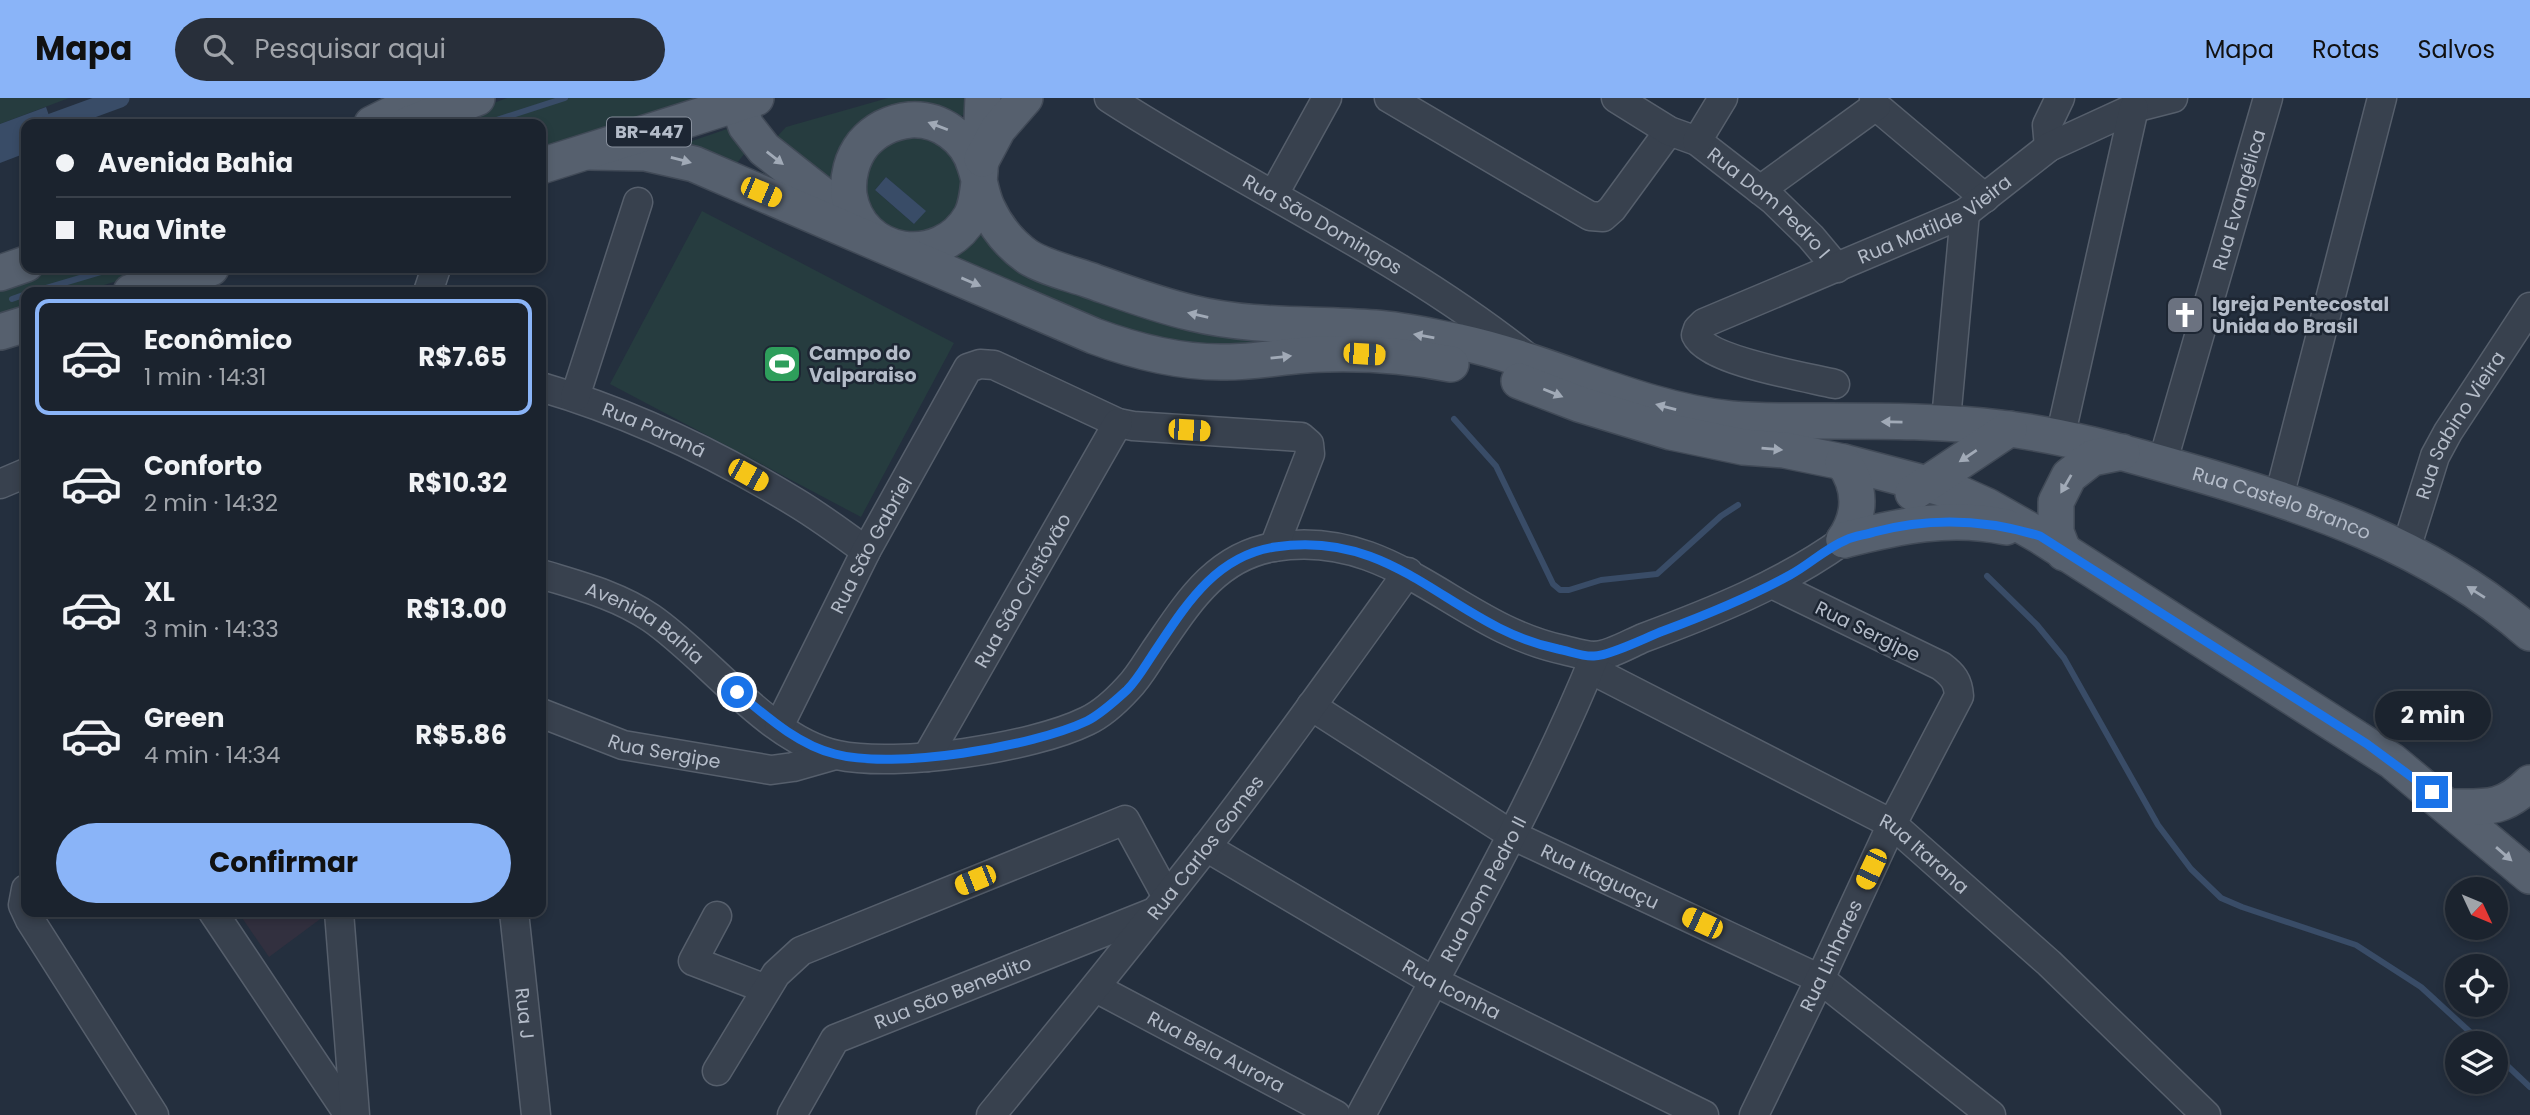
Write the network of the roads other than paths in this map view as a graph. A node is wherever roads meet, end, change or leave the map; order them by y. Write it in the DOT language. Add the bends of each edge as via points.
graph roads {
  1 [pos="424,98"];
  2 [pos="477,98"];
  3 [pos="983,98"];
  4 [pos="1026,98"];
  5 [pos="1109,98"];
  6 [pos="1327,98"];
  7 [pos="1389,98"];
  8 [pos="1616,98"];
  9 [pos="1723,98"];
  10 [pos="2060,98"];
  11 [pos="2173,98"];
  12 [pos="2268,98"];
  13 [pos="2382,98"];
  14 [pos="743,100"];
  15 [pos="1875,102"];
  16 [pos="2134,108"];
  17 [pos="382,119"];
  18 [pos="422,119"];
  19 [pos="1669,131"];
  20 [pos="1697,141"];
  21 [pos="2049,147"];
  22 [pos="589,152"];
  23 [pos="546,165"];
  24 [pos="978,176"];
  25 [pos="1760,190"];
  26 [pos="1274,194"];
  27 [pos="638,202"];
  28 [pos="1975,206"];
  29 [pos="877,239"];
  30 [pos="21,266"];
  31 [pos="1837,268"];
  32 [pos="0,273"];
  33 [pos="194,273"];
  34 [pos="148,287"];
  35 [pos="2530,307"];
  36 [pos="1532,361"];
  37 [pos="1835,384"];
  38 [pos="546,388"];
  39 [pos="575,397"];
  40 [pos="1118,423"];
  41 [pos="1948,424"];
  42 [pos="2009,429"];
  43 [pos="2060,438"];
  44 [pos="2122,452"];
  45 [pos="1843,462"];
  46 [pos="2162,464"];
  47 [pos="21,475"];
  48 [pos="0,484"];
  49 [pos="1927,484"];
  50 [pos="2279,497"];
  51 [pos="1844,540"];
  52 [pos="2052,545"];
  53 [pos="1274,547"];
  54 [pos="2406,549"];
  55 [pos="866,551"];
  56 [pos="1408,572"];
  57 [pos="546,576"];
  58 [pos="1772,584"];
  59 [pos="2530,633"];
  60 [pos="1593,663"];
  61 [pos="1958,684"];
  62 [pos="1311,706"];
  63 [pos="546,715"];
  64 [pos="790,733"];
  65 [pos="835,755"];
  66 [pos="927,757"];
  67 [pos="793,767"];
  68 [pos="2530,783"];
  69 [pos="2450,807"];
  70 [pos="1892,824"];
  71 [pos="1512,835"];
  72 [pos="1206,847"];
  73 [pos="2530,876"];
  74 [pos="1159,904"];
  75 [pos="717,916"];
  76 [pos="29,917"];
  77 [pos="216,917"];
  78 [pos="339,917"];
  79 [pos="515,917"];
  80 [pos="1820,979"];
  81 [pos="1433,981"];
  82 [pos="1096,988"];
  83 [pos="766,989"];
  84 [pos="717,1071"];
  85 [pos="154,1115"];
  86 [pos="349,1115"];
  87 [pos="355,1115"];
  88 [pos="536,1115"];
  89 [pos="792,1115"];
  90 [pos="991,1115"];
  91 [pos="1336,1115"];
  92 [pos="1361,1115"];
  93 [pos="1704,1115"];
  94 [pos="1754,1115"];
  95 [pos="1991,1115"];
  96 [pos="2206,1115"];
  1 -- 17 [label="main road"];
  2 -- 18 [label="main road"];
  3 -- 24 [label="main road"];
  4 -- 24 [label="main road" via="988,144"];
  5 -- 26 [label="street, Rua São Domingos"];
  6 -- 26 [label="street"];
  7 -- 19 [label="street" via="1590,216 1603,216 1612,209"];
  8 -- 19 [label="street, Rua Dom Pedro I"];
  9 -- 20 [label="street, Rua Dom Pedro I"];
  10 -- 21 [label="street" via="2047,125"];
  11 -- 16 [label="street, Rua Matilde Vieira"];
  12 -- 46 [label="street, Rua Evangélica"];
  13 -- 50 [label="street"];
  14 -- 22 [label="main road, BR-447"];
  14 -- 29 [label="main road, one-way" via="746,126 764,149"];
  15 -- 25 [label="street"];
  15 -- 28 [label="street"];
  16 -- 21 [label="street, Rua Matilde Vieira"];
  16 -- 43 [label="street"];
  19 -- 20 [label="street, Rua Dom Pedro I"];
  20 -- 25 [label="street, Rua Dom Pedro I"];
  21 -- 28 [label="street, Rua Matilde Vieira"];
  22 -- 23 [label="main road, BR-447"];
  22 -- 29 [label="main road, one-way" via="645,153 694,164"];
  24 -- 29 [label="main road" via="970,218 949,239 922,250"];
  24 -- 29 [label="main road, one-way" via="968,149 947,129 920,120 884,127 858,152 849,179 853,208"];
  36 -- 24 [label="main road, Rua Castelo Branco, one-way" via="1378,328 1249,323 1159,304 1029,257 996,224"];
  25 -- 31 [label="street, Rua Dom Pedro I"];
  26 -- 36 [label="street, Rua São Domingos" via="1411,276"];
  27 -- 39 [label="street"];
  28 -- 31 [label="street, Rua Matilde Vieira"];
  28 -- 41 [label="street"];
  29 -- 45 [label="main road, one-way" via="1094,336 1145,353 1199,362 1327,354 1429,360 1492,373 1671,432"];
  30 -- 32 [label="main road"];
  31 -- 37 [label="street, Rua Matilde Vieira" via="1704,323 1696,335 1699,342 1725,358"];
  33 -- 34 [label="main road"];
  35 -- 54 [label="street, Rua Sabino Vieira" via="2435,456"];
  41 -- 36 [label="main road, Rua Castelo Branco, one-way" via="1760,421 1705,415 1652,403"];
  38 -- 39 [label="street, Rua Paraná"];
  39 -- 55 [label="street, Rua Paraná" via="699,448 796,502"];
  40 -- 53 [label="street" via="1301,437 1309,444 1310,454"];
  40 -- 55 [label="street, Rua São Gabriel" via="994,365 968,369"];
  40 -- 66 [label="street, Rua São Cristóvão"];
  41 -- 42 [label="main road, Rua Castelo Branco"];
  42 -- 43 [label="main road, Rua Castelo Branco"];
  42 -- 49 [label="main road, one-way"];
  43 -- 44 [label="main road, Rua Castelo Branco"];
  44 -- 46 [label="main road, Rua Castelo Branco"];
  44 -- 52 [label="main road, one-way" via="2092,458 2069,476 2056,502"];
  45 -- 49 [label="main road"];
  45 -- 51 [label="main road" via="1854,481 1858,502"];
  46 -- 50 [label="main road, Rua Castelo Branco"];
  47 -- 48 [label="street"];
  49 -- 51 [label="main road"];
  49 -- 52 [label="main road" via="1987,506"];
  50 -- 54 [label="main road, Rua Castelo Branco"];
  51 -- 52 [label="main road" via="1895,527 1951,521 1996,524"];
  51 -- 58 [label="street"];
  52 -- 69 [label="main road" via="2375,750"];
  53 -- 56 [label="street, Avenida Bahia" via="1341,547"];
  53 -- 66 [label="street, Avenida Bahia" via="1245,555 1212,576 1190,599 1132,685 1090,720 1054,734"];
  59 -- 54 [label="main road, Rua Castelo Branco, one-way" via="2502,608"];
  55 -- 64 [label="street, Rua São Gabriel"];
  56 -- 60 [label="street, Avenida Bahia" via="1490,623"];
  56 -- 62 [label="street, Rua Carlos Gomes"];
  57 -- 64 [label="street, Avenida Bahia" via="631,604"];
  58 -- 60 [label="street"];
  58 -- 61 [label="street, Rua Sergipe" via="1941,666"];
  60 -- 70 [label="street, Rua Itarana"];
  60 -- 71 [label="street, Rua Dom Pedro II"];
  61 -- 70 [label="street, Rua Linhares" via="1959,696"];
  62 -- 71 [label="street, Rua Itaguaçu"];
  62 -- 72 [label="street, Rua Carlos Gomes"];
  63 -- 67 [label="street, Rua Sergipe" via="623,745 771,770"];
  64 -- 65 [label="street, Avenida Bahia"];
  64 -- 67 [label="street" via="804,749"];
  65 -- 66 [label="street, Avenida Bahia" via="883,760"];
  65 -- 67 [label="street, Rua Sergipe"];
  68 -- 69 [label="main road" via="2504,804"];
  69 -- 73 [label="main road, one-way"];
  70 -- 80 [label="street, Rua Linhares"];
  70 -- 96 [label="street, Rua Itarana" via="2049,963"];
  71 -- 80 [label="street, Rua Itaguaçu"];
  71 -- 81 [label="street, Rua Dom Pedro II"];
  72 -- 74 [label="street, Rua Carlos Gomes"];
  72 -- 81 [label="street, Rua Iconha"];
  74 -- 82 [label="street, Rua Carlos Gomes"];
  74 -- 83 [label="street" via="1125,820 801,951"];
  74 -- 89 [label="street, Rua São Benedito" via="835,1039"];
  75 -- 83 [label="street" via="694,961"];
  76 -- 85 [label="street"];
  77 -- 86 [label="street"];
  78 -- 87 [label="street"];
  79 -- 88 [label="street, Rua J"];
  80 -- 94 [label="street, Rua Linhares"];
  80 -- 95 [label="street, Rua Itaguaçu"];
  81 -- 92 [label="street, Rua Dom Pedro II"];
  81 -- 93 [label="street, Rua Iconha"];
  82 -- 90 [label="street, Rua Carlos Gomes"];
  82 -- 91 [label="street, Rua Bela Aurora"];
  83 -- 84 [label="street"];
}
